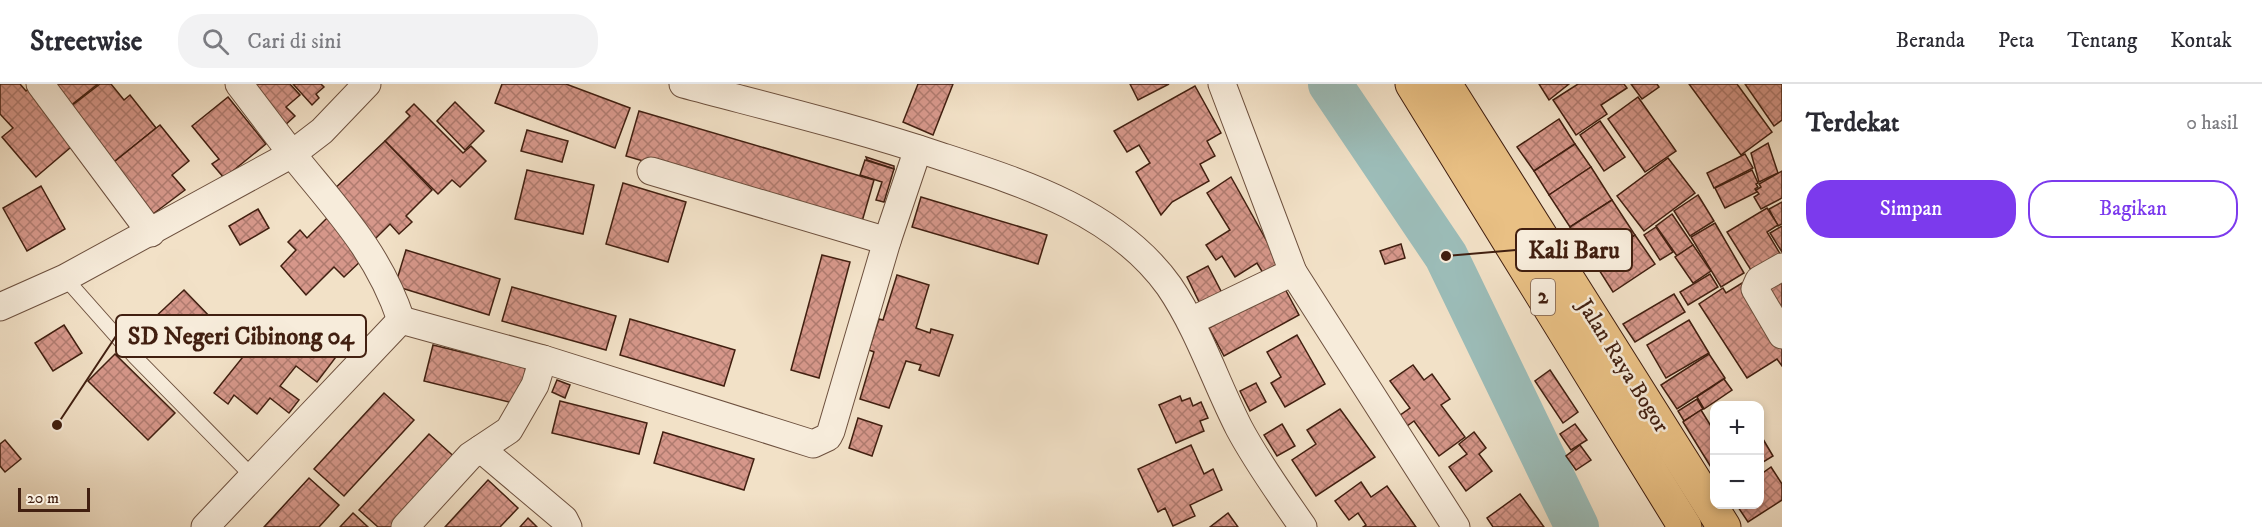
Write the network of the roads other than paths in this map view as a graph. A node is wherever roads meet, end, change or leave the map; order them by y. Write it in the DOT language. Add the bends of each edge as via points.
graph roads {
  1 [pos="40,84"];
  2 [pos="239,84"];
  3 [pos="368,84"];
  4 [pos="683,84"];
  5 [pos="1222,84"];
  6 [pos="1412,84"];
  7 [pos="1445,84"];
  8 [pos="918,149"];
  9 [pos="292,154"];
  10 [pos="651,171"];
  11 [pos="151,232"];
  12 [pos="887,241"];
  13 [pos="1782,267"];
  14 [pos="1293,272"];
  15 [pos="65,278"];
  16 [pos="2,300"];
  17 [pos="401,320"];
  18 [pos="1191,321"];
  19 [pos="1782,335"];
  20 [pos="543,359"];
  21 [pos="481,449"];
  22 [pos="254,478"];
  23 [pos="1703,492"];
  24 [pos="1680,519"];
  25 [pos="205,527"];
  26 [pos="405,527"];
  27 [pos="568,527"];
  28 [pos="1303,527"];
  29 [pos="1456,527"];
  30 [pos="1724,527"];
  1 -- 11 [label="street"];
  2 -- 9 [label="street"];
  3 -- 9 [label="street" via="322,131"];
  4 -- 8 [label="street"];
  5 -- 14 [label="street"];
  6 -- 24 [label="highway, Jalan Raya Bogor / 2"];
  7 -- 23 [label="highway, Jalan Raya Bogor / 2"];
  8 -- 12 [label="street"];
  8 -- 18 [label="street" via="1037,189 1118,234 1168,285"];
  9 -- 11 [label="street"];
  9 -- 17 [label="street" via="369,249 389,286"];
  10 -- 12 [label="street"];
  11 -- 15 [label="street"];
  12 -- 20 [label="street" via="831,431 818,443"];
  13 -- 19 [label="street" via="1759,280 1755,289"];
  14 -- 18 [label="street"];
  14 -- 29 [label="street"];
  15 -- 16 [label="street"];
  15 -- 22 [label="lane" via="135,357"];
  17 -- 20 [label="street"];
  17 -- 22 [label="street"];
  18 -- 28 [label="street" via="1239,428"];
  20 -- 21 [label="street" via="535,385 509,429"];
  21 -- 26 [label="street"];
  21 -- 27 [label="street" via="564,519"];
  22 -- 25 [label="street"];
  23 -- 24 [label="highway"];
  23 -- 30 [label="highway, Jalan Raya Bogor / 2"];
}
